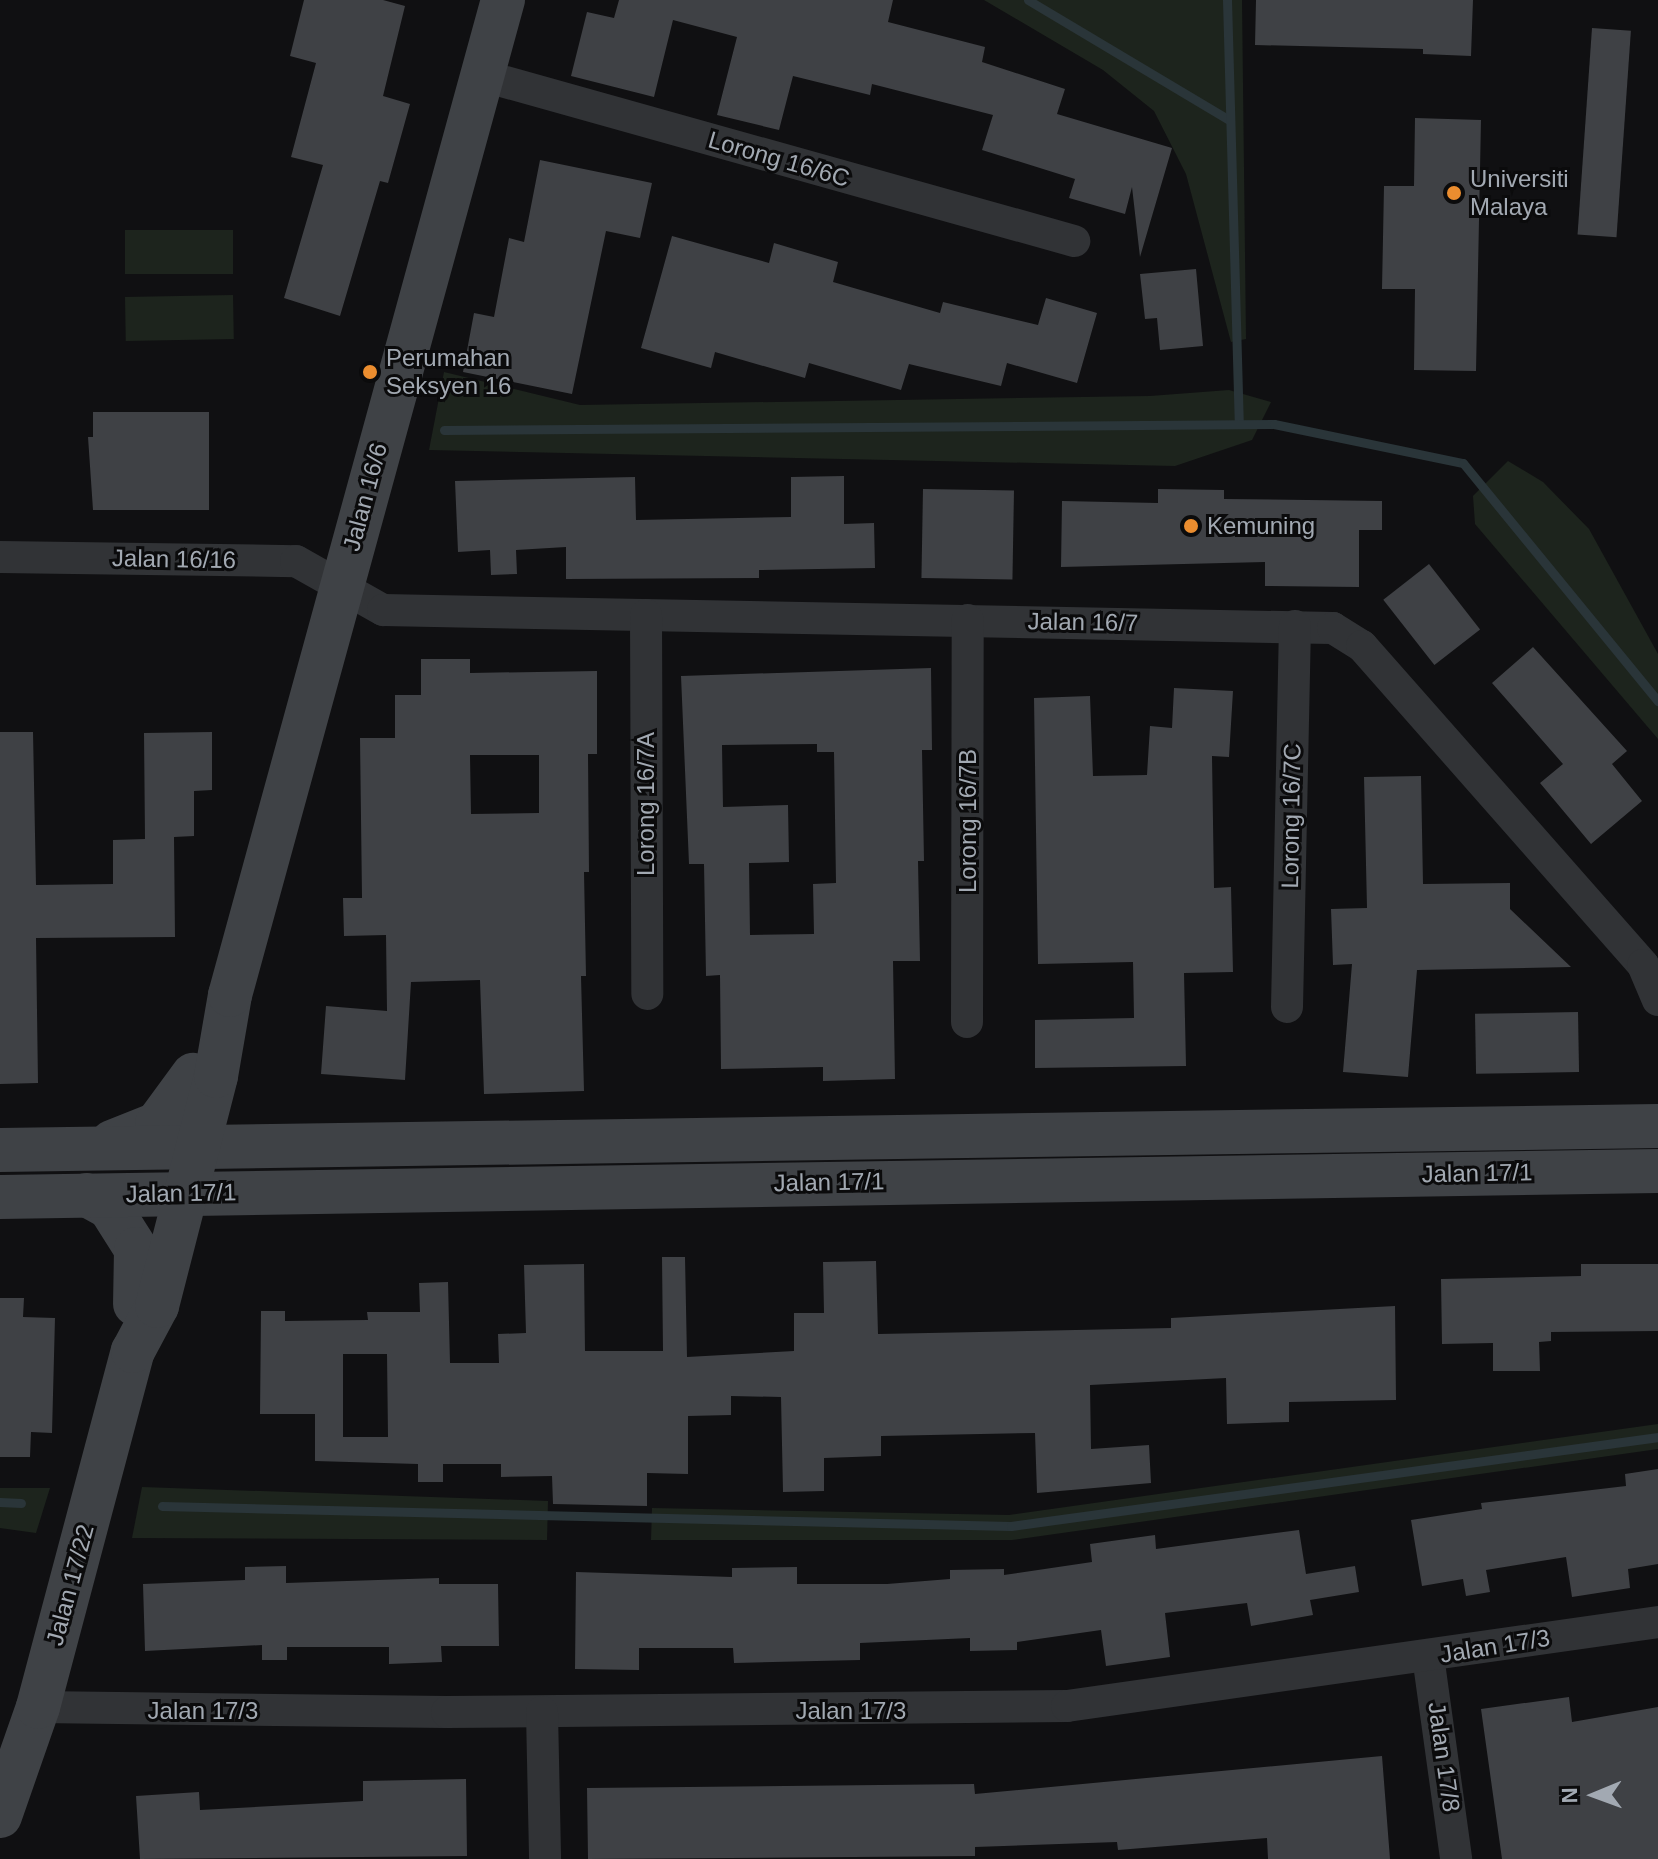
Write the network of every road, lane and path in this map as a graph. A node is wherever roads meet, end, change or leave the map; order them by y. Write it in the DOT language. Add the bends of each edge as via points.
graph roads {
  1 [pos="503,0"];
  2 [pos="484,76"];
  3 [pos="1074,241"];
  4 [pos="0,557"];
  5 [pos="341,586"];
  6 [pos="646,615"];
  7 [pos="968,620"];
  8 [pos="1295,626"];
  9 [pos="647,994"];
  10 [pos="1658,1000"];
  11 [pos="1287,1007"];
  12 [pos="967,1022"];
  13 [pos="205,1075"];
  14 [pos="1658,1126"];
  15 [pos="186,1145"];
  16 [pos="262,1145"];
  17 [pos="87,1148"];
  18 [pos="0,1150"];
  19 [pos="1658,1171"];
  20 [pos="258,1191"];
  21 [pos="173,1193"];
  22 [pos="87,1195"];
  23 [pos="0,1197"];
  24 [pos="171,1251"];
  25 [pos="135,1304"];
  26 [pos="133,1351"];
  27 [pos="1658,1622"];
  28 [pos="1428,1656"];
  29 [pos="38,1707"];
  30 [pos="542,1712"];
  31 [pos="0,1816"];
  32 [pos="545,1859"];
  33 [pos="1456,1859"];
  1 -- 2 [label="street, Jalan 16/6"];
  2 -- 3 [label="street, Lorong 16/6C"];
  2 -- 5 [label="street, Jalan 16/6"];
  4 -- 5 [label="street, Jalan 16/16" via="296,561"];
  5 -- 6 [label="street, Jalan 16/7" via="383,610"];
  5 -- 13 [label="street, Jalan 16/6"];
  6 -- 7 [label="street, Jalan 16/7"];
  6 -- 9 [label="street, Lorong 16/7A"];
  7 -- 8 [label="street, Jalan 16/7"];
  7 -- 12 [label="street, Lorong 16/7B"];
  8 -- 10 [label="street, Jalan 16/7" via="1333,628 1362,646 1643,965"];
  8 -- 11 [label="street, Lorong 16/7C"];
  13 -- 15 [label="street, Jalan 16/6"];
  13 -- 16 [label="street" via="246,1134"];
  13 -- 17 [label="street" via="157,1124 139,1135"];
  14 -- 16 [label="street, Jalan 17/1"];
  15 -- 16 [label="street, Jalan 17/1"];
  15 -- 17 [label="street, Jalan 17/1"];
  15 -- 21 [label="street, Jalan 17/22"];
  17 -- 18 [label="street, Jalan 17/1"];
  19 -- 20 [label="street, Jalan 17/1"];
  20 -- 21 [label="street, Jalan 17/1"];
  20 -- 24 [label="street" via="213,1217"];
  21 -- 22 [label="street, Jalan 17/1"];
  21 -- 24 [label="street, Jalan 17/22"];
  21 -- 25 [label="street, Jalan 17/22"];
  22 -- 23 [label="street, Jalan 17/1"];
  22 -- 25 [label="street" via="110,1208 136,1249"];
  24 -- 26 [label="street, Jalan 17/22" via="157,1306"];
  25 -- 26 [label="street, Jalan 17/22"];
  26 -- 29 [label="street, Jalan 17/22"];
  27 -- 28 [label="street, Jalan 17/3"];
  28 -- 30 [label="street, Jalan 17/3" via="1067,1706"];
  28 -- 33 [label="street, Jalan 17/8"];
  29 -- 30 [label="street, Jalan 17/3"];
  29 -- 31 [label="street, Jalan 17/22"];
  30 -- 32 [label="street"];
}
